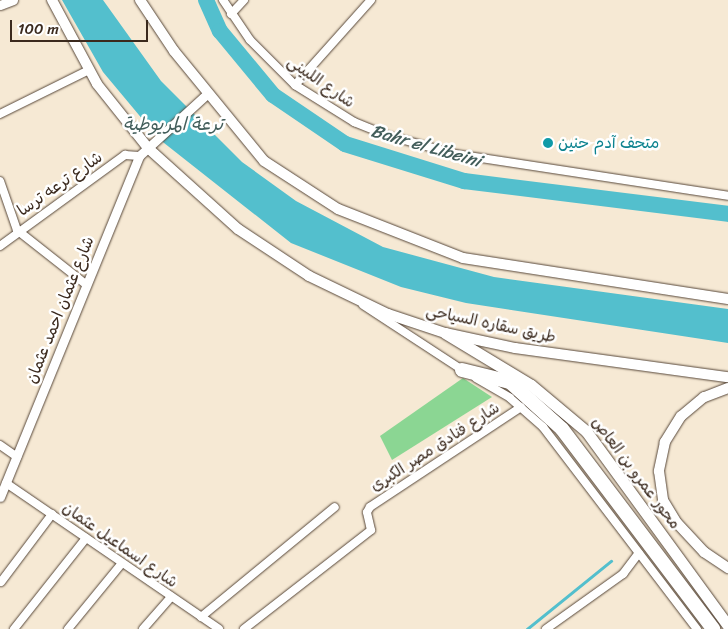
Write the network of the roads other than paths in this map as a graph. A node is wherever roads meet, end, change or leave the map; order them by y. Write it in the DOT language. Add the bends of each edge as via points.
graph roads {
  1 [pos="13,0"];
  2 [pos="52,0"];
  3 [pos="140,0"];
  4 [pos="223,0"];
  5 [pos="244,0"];
  6 [pos="371,0"];
  7 [pos="0,5"];
  8 [pos="231,14"];
  9 [pos="89,70"];
  10 [pos="295,85"];
  11 [pos="205,96"];
  12 [pos="0,114"];
  13 [pos="148,148"];
  14 [pos="139,156"];
  15 [pos="0,181"];
  16 [pos="728,196"];
  17 [pos="17,230"];
  18 [pos="0,246"];
  19 [pos="86,285"];
  20 [pos="728,299"];
  21 [pos="355,300"];
  22 [pos="445,333"];
  23 [pos="462,370"];
  24 [pos="728,377"];
  25 [pos="728,388"];
  26 [pos="521,407"];
  27 [pos="0,445"];
  28 [pos="16,457"];
  29 [pos="6,483"];
  30 [pos="0,497"];
  31 [pos="335,507"];
  32 [pos="52,514"];
  33 [pos="86,538"];
  34 [pos="639,552"];
  35 [pos="122,563"];
  36 [pos="728,568"];
  37 [pos="1,582"];
  38 [pos="171,597"];
  39 [pos="201,617"];
  40 [pos="728,626"];
  41 [pos="14,629"];
  42 [pos="68,629"];
  43 [pos="143,629"];
  44 [pos="219,629"];
  45 [pos="244,629"];
  46 [pos="546,629"];
  47 [pos="697,629"];
  48 [pos="713,629"];
  1 -- 7 [label="street"];
  2 -- 9 [label="main road, طريق سقاره السياحى"];
  3 -- 11 [label="main road"];
  4 -- 8 [label="street, شارع اللبينى"];
  5 -- 8 [label="street"];
  6 -- 10 [label="street"];
  8 -- 10 [label="street, شارع اللبينى"];
  9 -- 12 [label="street"];
  9 -- 13 [label="main road, طريق سقاره السياحى"];
  10 -- 16 [label="street, شارع اللبينى" via="354,122 455,154"];
  11 -- 13 [label="street, شارع عثمان احمد عثمان"];
  11 -- 20 [label="main road" via="264,161 307,191 378,228 438,250 507,268"];
  13 -- 14 [label="street, شارع عثمان احمد عثمان"];
  13 -- 21 [label="main road, طريق سقاره السياحى" via="255,241"];
  14 -- 17 [label="street, شارع ترعه ترسا" via="125,156"];
  14 -- 19 [label="street, شارع عثمان احمد عثمان"];
  15 -- 17 [label="street"];
  17 -- 18 [label="street, شارع ترعه ترسا"];
  17 -- 19 [label="street"];
  19 -- 28 [label="street, شارع عثمان احمد عثمان"];
  21 -- 22 [label="main road, طريق سقاره السياحى"];
  21 -- 23 [label="street"];
  22 -- 24 [label="main road, طريق سقاره السياحى" via="515,348"];
  22 -- 40 [label="main road, محور عمرو بن العاص" via="531,385 586,431"];
  23 -- 26 [label="street"];
  23 -- 48 [label="highway" via="510,382 555,422"];
  25 -- 36 [label="main road" via="704,397 681,416 665,442 658,471 663,500 677,523 704,552"];
  26 -- 34 [label="street" via="552,439"];
  26 -- 45 [label="street, شارع فنادق مصر الكبرى" via="370,506 369,532"];
  27 -- 28 [label="street"];
  28 -- 29 [label="street, شارع عثمان احمد عثمان"];
  29 -- 30 [label="street, شارع عثمان احمد عثمان"];
  29 -- 32 [label="street, شارع اسماعيل عثمان"];
  31 -- 39 [label="street"];
  32 -- 33 [label="street, شارع اسماعيل عثمان"];
  32 -- 37 [label="street"];
  33 -- 35 [label="street, شارع اسماعيل عثمان"];
  33 -- 41 [label="street"];
  34 -- 46 [label="street" via="623,574"];
  34 -- 47 [label="street"];
  35 -- 38 [label="street, شارع اسماعيل عثمان"];
  35 -- 42 [label="street"];
  38 -- 39 [label="street, شارع اسماعيل عثمان"];
  38 -- 43 [label="street"];
  39 -- 44 [label="street, شارع اسماعيل عثمان"];
}
